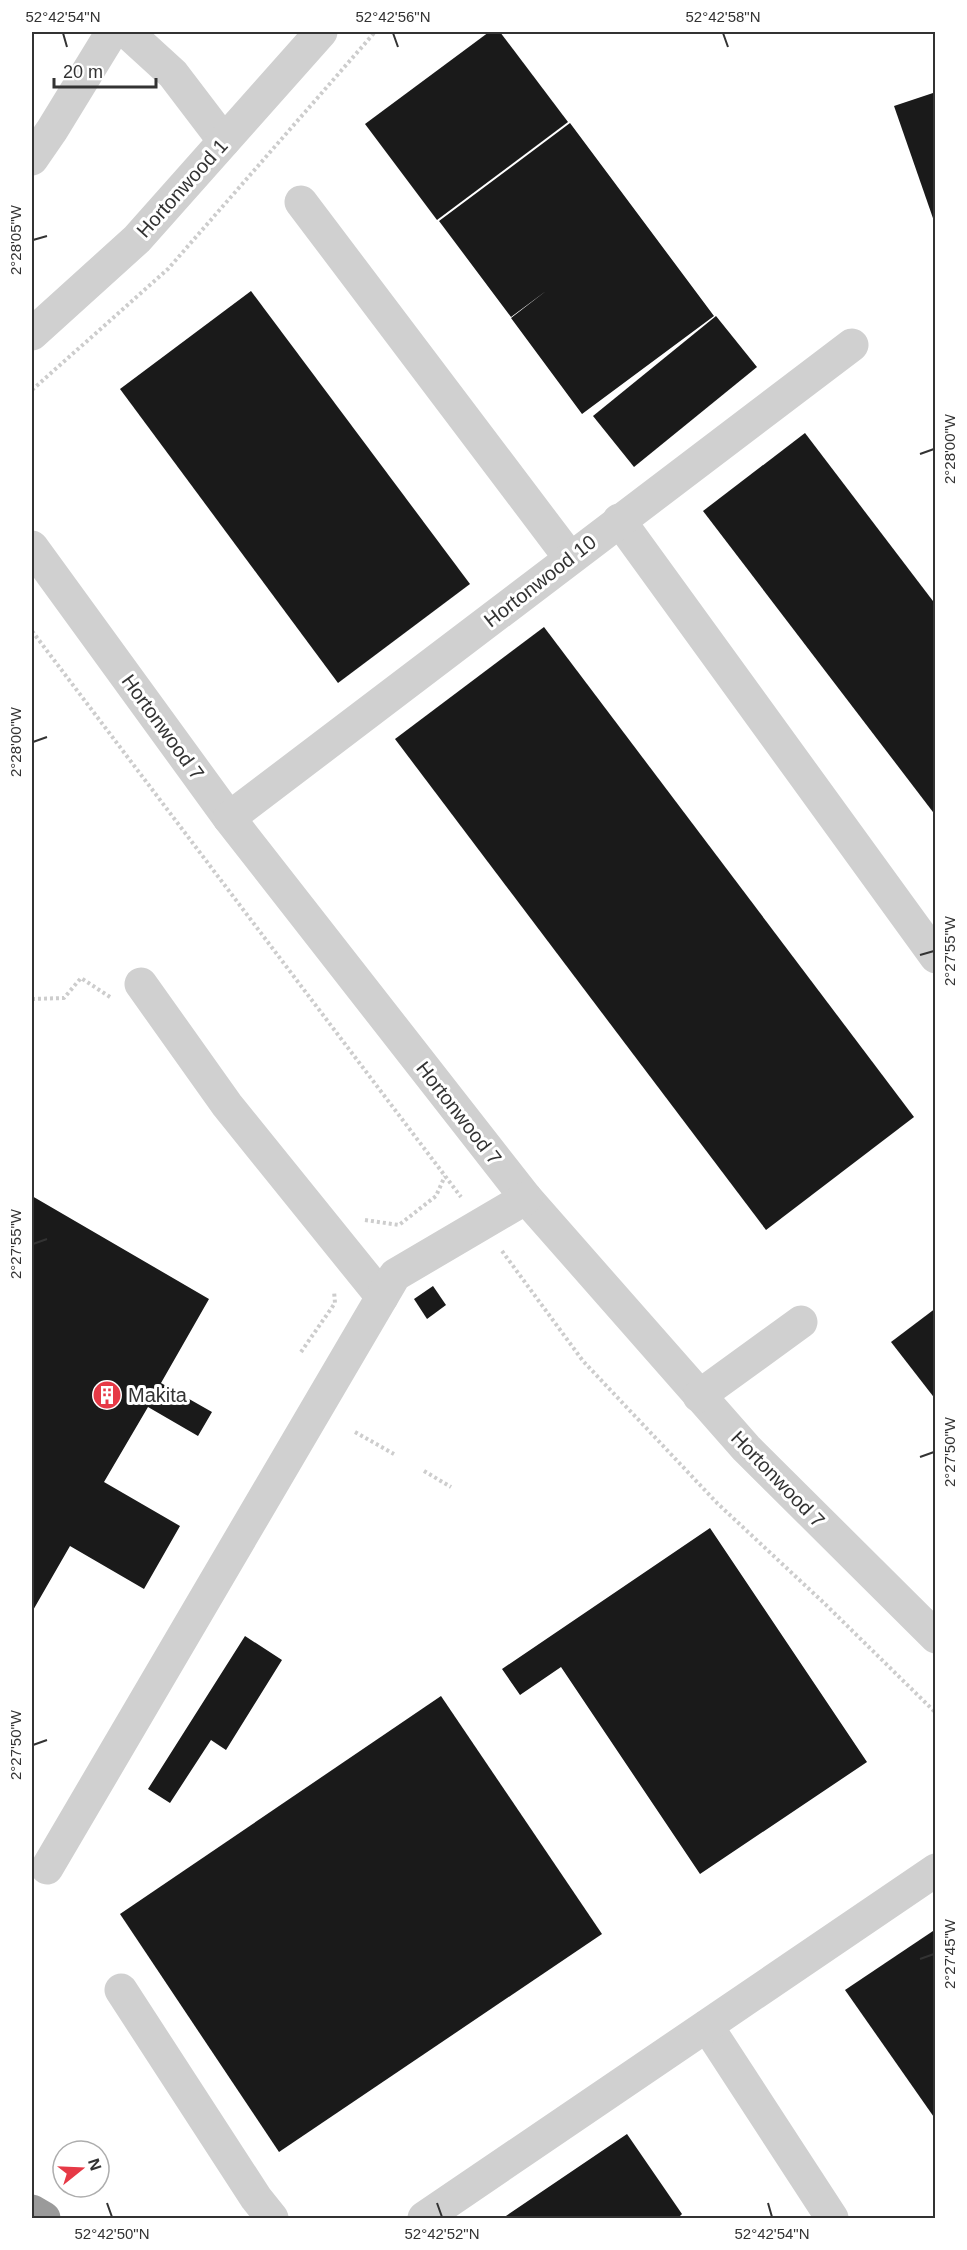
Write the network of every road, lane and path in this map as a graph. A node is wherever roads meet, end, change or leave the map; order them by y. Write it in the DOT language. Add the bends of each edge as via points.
graph roads {
  1 [pos="112,32"];
  2 [pos="127,32"];
  3 [pos="321,32"];
  4 [pos="375,32"];
  5 [pos="224,141"];
  6 [pos="32,159"];
  7 [pos="301,202"];
  8 [pos="32,334"];
  9 [pos="852,345"];
  10 [pos="32,390"];
  11 [pos="619,520"];
  12 [pos="32,547"];
  13 [pos="570,558"];
  14 [pos="32,631"];
  15 [pos="229,818"];
  16 [pos="936,957"];
  17 [pos="141,984"];
  18 [pos="445,1176"];
  19 [pos="526,1198"];
  20 [pos="359,1220"];
  21 [pos="482,1224"];
  22 [pos="382,1297"];
  23 [pos="801,1322"];
  24 [pos="699,1396"];
  25 [pos="355,1432"];
  26 [pos="394,1454"];
  27 [pos="424,1471"];
  28 [pos="451,1487"];
  29 [pos="936,1637"];
  30 [pos="936,1713"];
  31 [pos="47,1868"];
  32 [pos="936,1870"];
  33 [pos="121,1990"];
  34 [pos="707,2026"];
  35 [pos="32,2211"];
  36 [pos="44,2218"];
  37 [pos="272,2218"];
  38 [pos="424,2218"];
  39 [pos="832,2218"];
  1 -- 6 [label="street"];
  2 -- 5 [label="street" via="173,74"];
  3 -- 5 [label="street, Hortonwood 1"];
  4 -- 10 [label="path" via="168,268"];
  5 -- 8 [label="street, Hortonwood 1" via="137,239"];
  7 -- 13 [label="street"];
  9 -- 11 [label="street, Hortonwood 10"];
  11 -- 13 [label="street, Hortonwood 10"];
  11 -- 16 [label="street"];
  12 -- 15 [label="street, Hortonwood 7"];
  13 -- 15 [label="street, Hortonwood 10"];
  14 -- 18 [label="path"];
  15 -- 19 [label="street, Hortonwood 7"];
  17 -- 22 [label="street" via="227,1105"];
  18 -- 20 [label="path" via="436,1196 399,1225"];
  18 -- 21 [label="path"];
  19 -- 21 [label="street"];
  19 -- 24 [label="street, Hortonwood 7"];
  21 -- 22 [label="street" via="395,1275"];
  21 -- 30 [label="path" via="584,1361 717,1503"];
  22 -- 31 [label="street"];
  23 -- 24 [label="street"];
  24 -- 29 [label="street, Hortonwood 7"];
  25 -- 26 [label="path"];
  27 -- 28 [label="path"];
  32 -- 34 [label="street"];
  33 -- 37 [label="street"];
  34 -- 38 [label="street"];
  34 -- 39 [label="street"];
  35 -- 36 [label="highway"];
}
